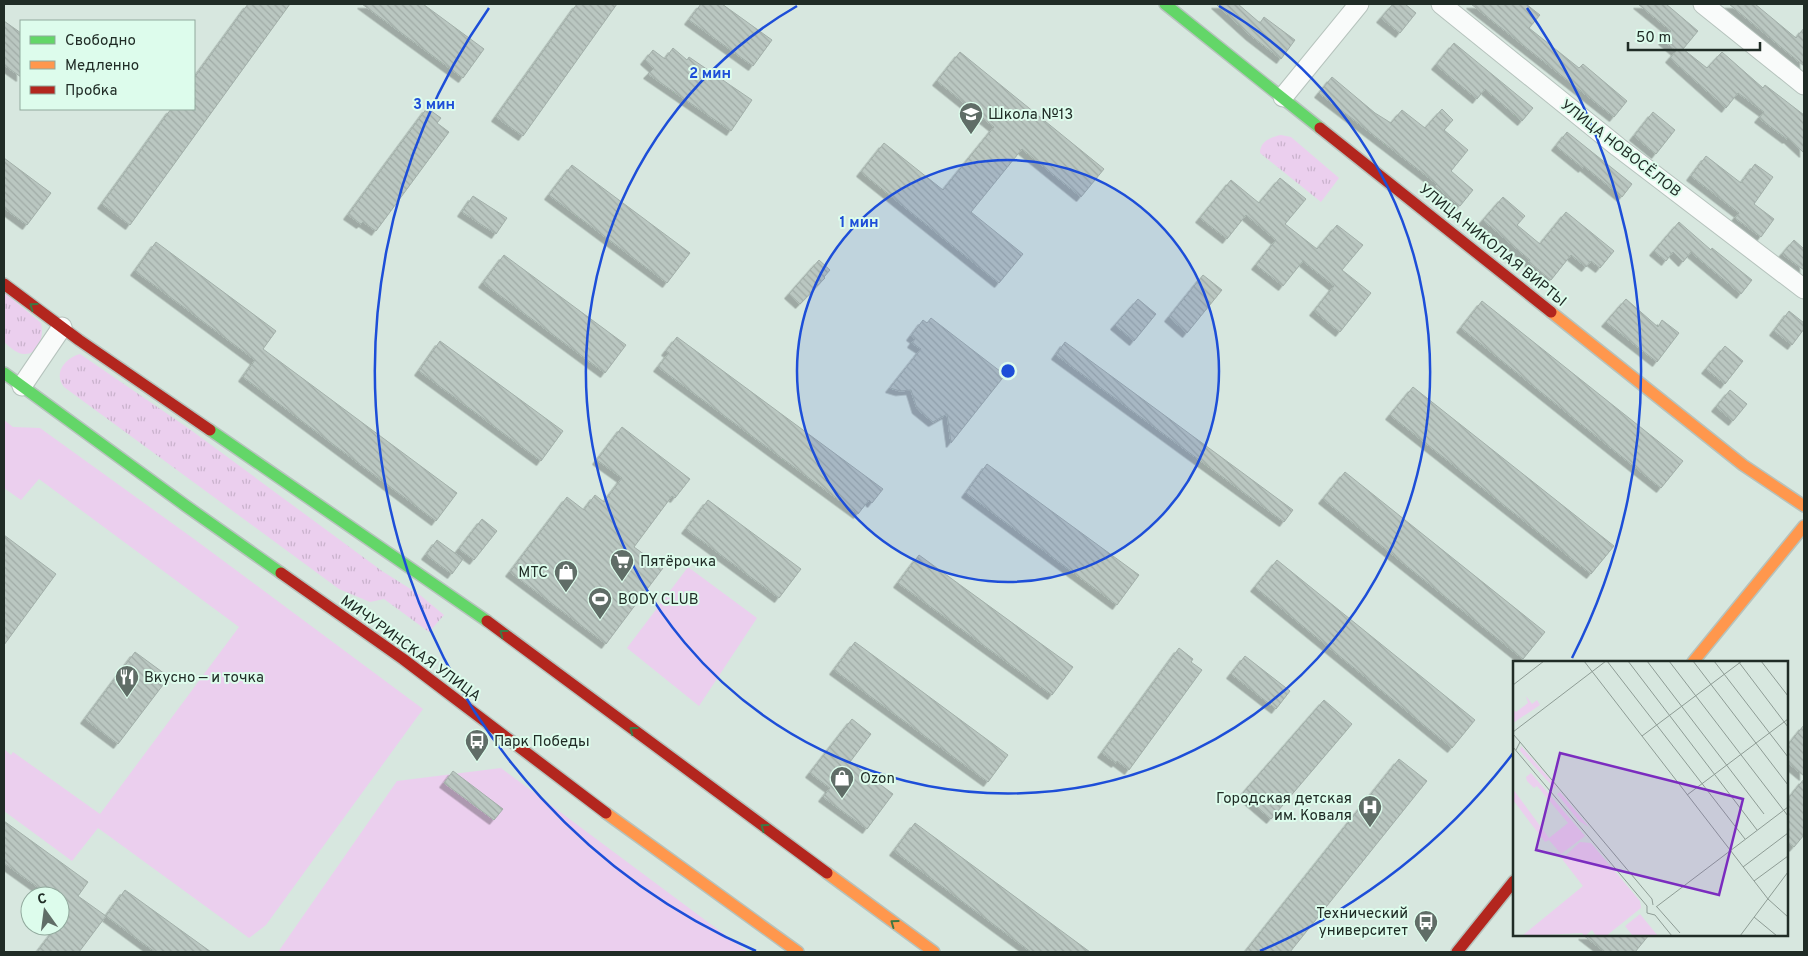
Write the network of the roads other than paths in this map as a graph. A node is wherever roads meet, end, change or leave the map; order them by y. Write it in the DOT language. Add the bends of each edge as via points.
graph roads {
  1 [pos="1165,4"];
  2 [pos="1359,4"];
  3 [pos="1441,4"];
  4 [pos="1704,4"];
  5 [pos="1804,85"];
  6 [pos="1283,97"];
  7 [pos="4,284"];
  8 [pos="1804,289"];
  9 [pos="62,327"];
  10 [pos="4,372"];
  11 [pos="22,386"];
  12 [pos="1804,506"];
  13 [pos="1804,526"];
  14 [pos="1694,661"];
  15 [pos="1513,882"];
  16 [pos="798,952"];
  17 [pos="934,952"];
  18 [pos="1457,952"];
  1 -- 6 [label="street, УЛИЦА НИКОЛАЯ ВИРТЫ"];
  2 -- 6 [label="street"];
  3 -- 8 [label="street, УЛИЦА НОВОСЁЛОВ" via="1618,147"];
  4 -- 5 [label="street"];
  6 -- 12 [label="street, УЛИЦА НИКОЛАЯ ВИРТЫ" via="1743,465"];
  9 -- 7 [label="street, one-way"];
  9 -- 11 [label="street"];
  17 -- 9 [label="street, one-way" via="457,599"];
  10 -- 11 [label="street, МИЧУРИНСКАЯ УЛИЦА"];
  11 -- 16 [label="street, МИЧУРИНСКАЯ УЛИЦА" via="403,659"];
  13 -- 14 [label="street"];
  15 -- 18 [label="street"];
}
